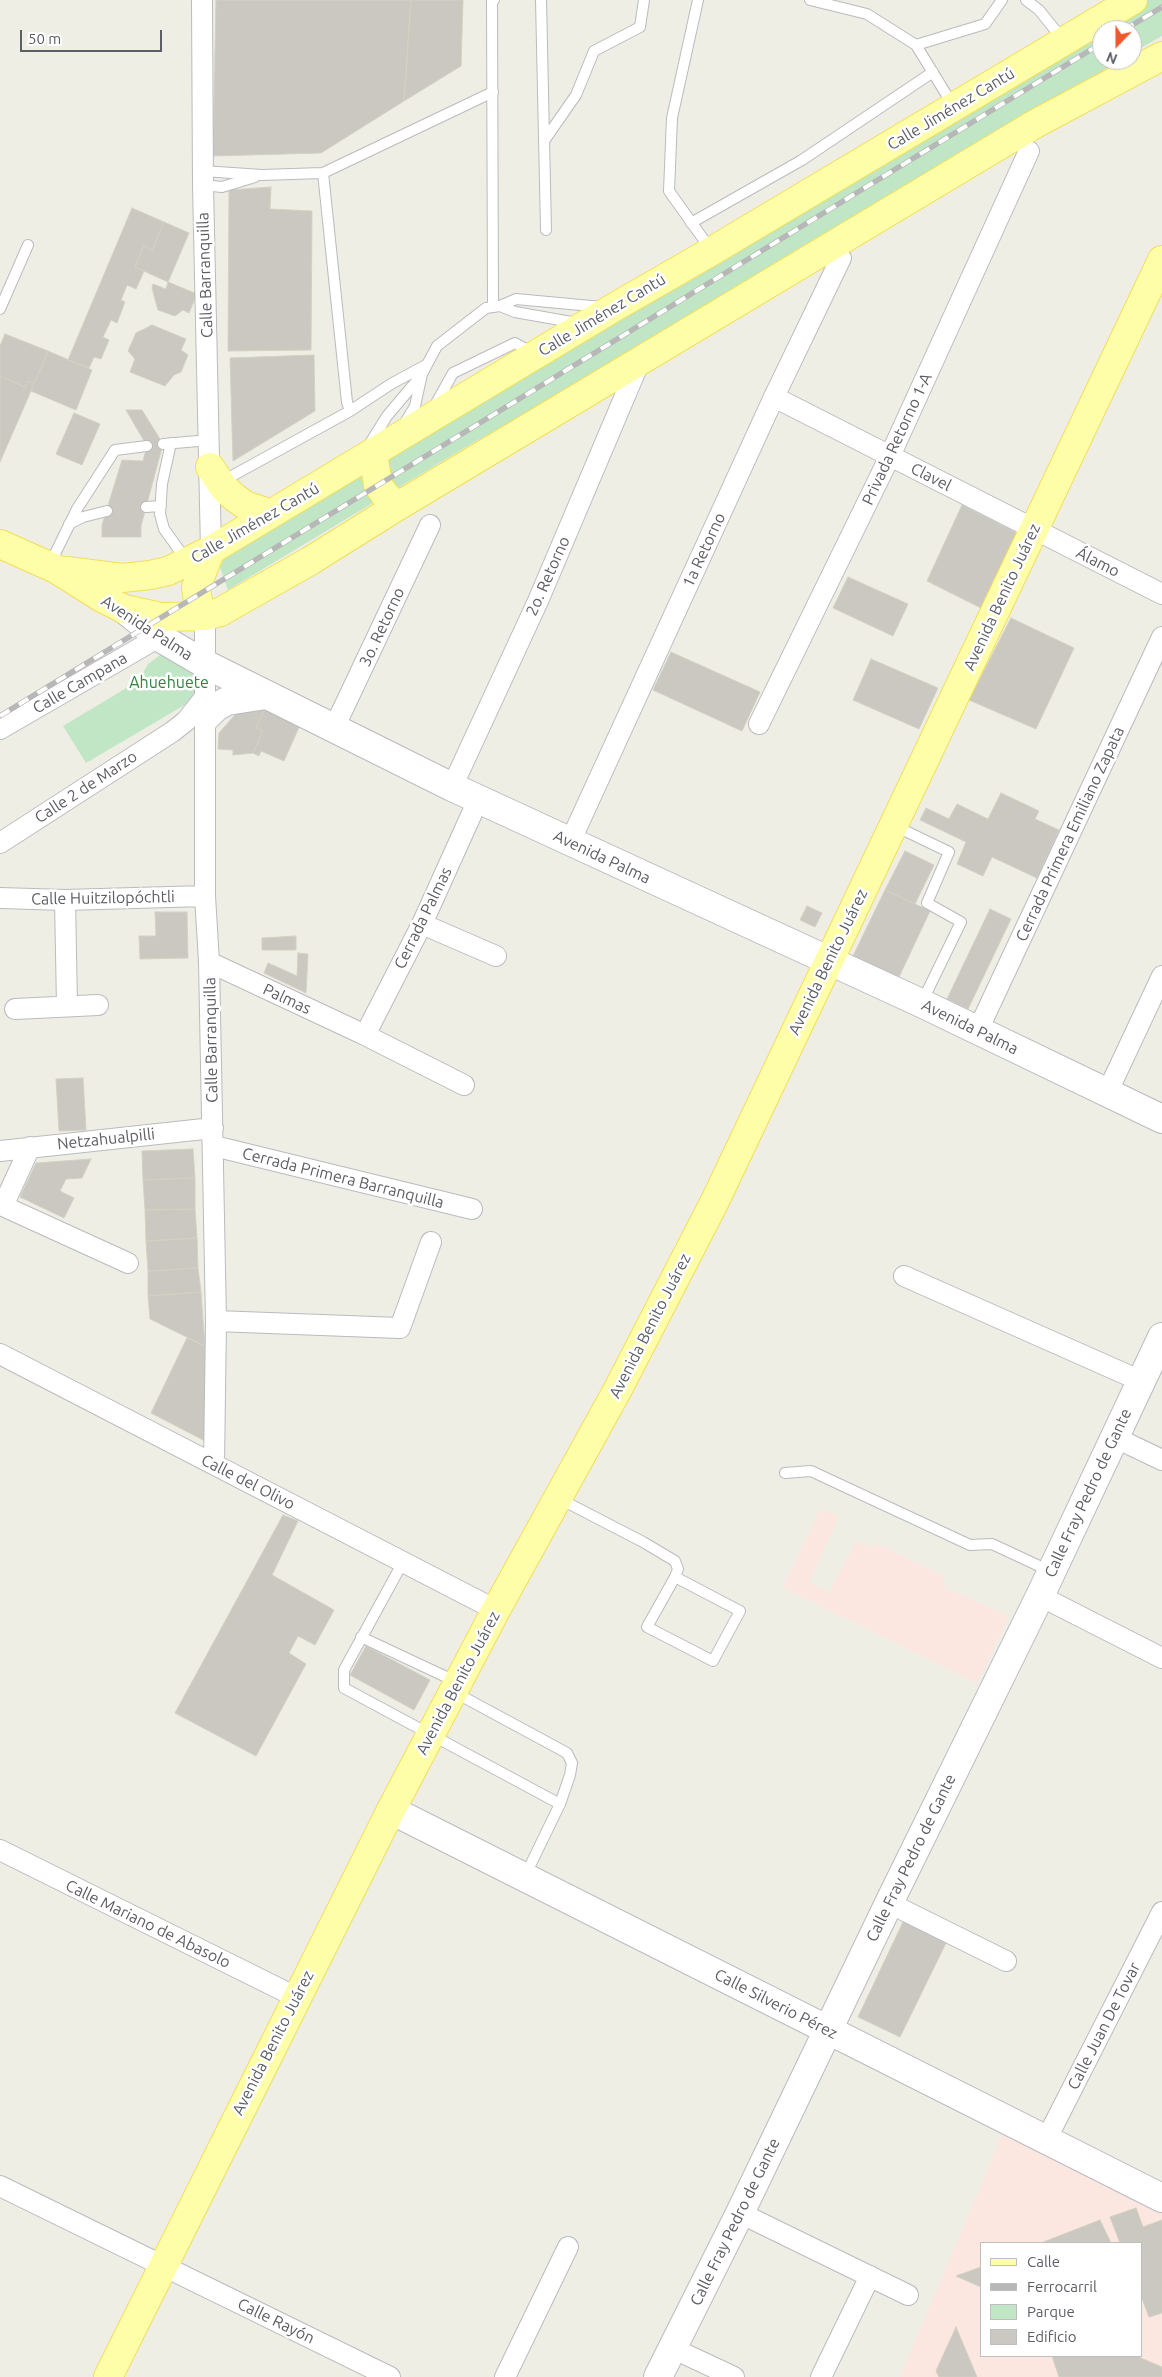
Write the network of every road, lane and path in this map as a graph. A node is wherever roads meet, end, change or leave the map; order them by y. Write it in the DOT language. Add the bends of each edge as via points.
graph roads {
  1 [pos="202,0"];
  2 [pos="494,0"];
  3 [pos="542,0"];
  4 [pos="644,0"];
  5 [pos="698,0"];
  6 [pos="810,0"];
  7 [pos="1002,0"];
  8 [pos="1026,0"];
  9 [pos="1133,0"];
  10 [pos="1065,42"];
  11 [pos="916,45"];
  12 [pos="1162,56"];
  13 [pos="933,72"];
  14 [pos="493,92"];
  15 [pos="954,107"];
  16 [pos="544,141"];
  17 [pos="1028,151"];
  18 [pos="323,173"];
  19 [pos="262,175"];
  20 [pos="203,178"];
  21 [pos="691,223"];
  22 [pos="546,230"];
  23 [pos="28,245"];
  24 [pos="712,251"];
  25 [pos="840,258"];
  26 [pos="1162,260"];
  27 [pos="497,306"];
  28 [pos="613,308"];
  29 [pos="0,309"];
  30 [pos="585,324"];
  31 [pos="639,363"];
  32 [pos="424,369"];
  33 [pos="774,397"];
  34 [pos="350,411"];
  35 [pos="210,440"];
  36 [pos="147,446"];
  37 [pos="375,452"];
  38 [pos="890,456"];
  39 [pos="215,475"];
  40 [pos="161,506"];
  41 [pos="398,506"];
  42 [pos="146,507"];
  43 [pos="107,511"];
  44 [pos="271,514"];
  45 [pos="69,524"];
  46 [pos="430,525"];
  47 [pos="1034,530"];
  48 [pos="0,544"];
  49 [pos="211,550"];
  50 [pos="187,562"];
  51 [pos="53,568"];
  52 [pos="1162,594"];
  53 [pos="124,609"];
  54 [pos="205,616"];
  55 [pos="159,637"];
  56 [pos="1162,637"];
  57 [pos="205,664"];
  58 [pos="266,695"];
  59 [pos="205,718"];
  60 [pos="759,724"];
  61 [pos="334,728"];
  62 [pos="0,729"];
  63 [pos="172,732"];
  64 [pos="452,787"];
  65 [pos="478,800"];
  66 [pos="894,825"];
  67 [pos="0,842"];
  68 [pos="570,842"];
  69 [pos="205,896"];
  70 [pos="0,898"];
  71 [pos="65,900"];
  72 [pos="422,924"];
  73 [pos="496,956"];
  74 [pos="829,960"];
  75 [pos="209,962"];
  76 [pos="1162,976"];
  77 [pos="921,1003"];
  78 [pos="98,1004"];
  79 [pos="67,1006"];
  80 [pos="15,1009"];
  81 [pos="978,1030"];
  82 [pos="365,1035"];
  83 [pos="464,1085"];
  84 [pos="1107,1093"];
  85 [pos="1162,1119"];
  86 [pos="213,1137"];
  87 [pos="30,1147"];
  88 [pos="0,1151"];
  89 [pos="472,1209"];
  90 [pos="431,1242"];
  91 [pos="128,1263"];
  92 [pos="904,1276"];
  93 [pos="216,1321"];
  94 [pos="1162,1337"];
  95 [pos="0,1354"];
  96 [pos="1141,1381"];
  97 [pos="1114,1437"];
  98 [pos="1162,1460"];
  99 [pos="214,1464"];
  100 [pos="785,1474"];
  101 [pos="558,1498"];
  102 [pos="403,1562"];
  103 [pos="1051,1572"];
  104 [pos="675,1577"];
  105 [pos="1040,1596"];
  106 [pos="496,1610"];
  107 [pos="361,1637"];
  108 [pos="1162,1658"];
  109 [pos="456,1687"];
  110 [pos="430,1735"];
  111 [pos="560,1804"];
  112 [pos="391,1810"];
  113 [pos="0,1850"];
  114 [pos="524,1878"];
  115 [pos="889,1903"];
  116 [pos="1162,1912"];
  117 [pos="1006,1961"];
  118 [pos="296,1997"];
  119 [pos="828,2030"];
  120 [pos="1046,2140"];
  121 [pos="0,2186"];
  122 [pos="1162,2198"];
  123 [pos="740,2213"];
  124 [pos="568,2246"];
  125 [pos="162,2264"];
  126 [pos="870,2276"];
  127 [pos="908,2295"];
  128 [pos="672,2348"];
  129 [pos="108,2377"];
  130 [pos="390,2377"];
  131 [pos="504,2377"];
  132 [pos="658,2377"];
  133 [pos="734,2377"];
  134 [pos="821,2377"];
  1 -- 20 [label="street, Calle Barranquilla"];
  2 -- 14 [label="lane"];
  3 -- 16 [label="lane"];
  4 -- 16 [label="lane" via="640,27 594,51 576,95"];
  5 -- 21 [label="lane" via="672,118 669,191"];
  6 -- 11 [label="lane" via="867,14"];
  7 -- 11 [label="lane" via="985,24"];
  8 -- 10 [label="lane" via="1039,10"];
  9 -- 10 [label="main road, Calle Jiménez Cantú"];
  10 -- 15 [label="main road, Calle Jiménez Cantú"];
  11 -- 13 [label="lane"];
  12 -- 31 [label="main road" via="1035,124"];
  13 -- 15 [label="lane"];
  13 -- 21 [label="lane" via="802,160"];
  14 -- 18 [label="lane"];
  14 -- 27 [label="lane"];
  15 -- 24 [label="main road, Calle Jiménez Cantú"];
  16 -- 22 [label="lane"];
  17 -- 38 [label="street, Privada Retorno 1-A"];
  18 -- 19 [label="lane"];
  18 -- 34 [label="lane"];
  19 -- 20 [label="lane"];
  19 -- 20 [label="lane" via="222,187"];
  20 -- 35 [label="street, Calle Barranquilla"];
  21 -- 24 [label="lane"];
  23 -- 29 [label="lane"];
  24 -- 28 [label="main road, Calle Jiménez Cantú"];
  25 -- 33 [label="street, 1a Retorno"];
  26 -- 47 [label="main road, Avenida Benito Juárez"];
  27 -- 28 [label="lane" via="516,299"];
  27 -- 30 [label="lane"];
  27 -- 32 [label="lane" via="486,308 437,346"];
  28 -- 30 [label="main road, Calle Jiménez Cantú"];
  30 -- 37 [label="main road, Calle Jiménez Cantú"];
  31 -- 41 [label="main road"];
  31 -- 64 [label="street, 2o. Retorno" via="538,601"];
  32 -- 34 [label="lane" via="391,384"];
  32 -- 37 [label="lane" via="387,416"];
  32 -- 37 [label="lane" via="415,406"];
  33 -- 38 [label="street, Clavel"];
  33 -- 68 [label="street, 1a Retorno"];
  34 -- 39 [label="lane"];
  35 -- 39 [label="street, Calle Barranquilla"];
  35 -- 40 [label="lane" via="167,444"];
  36 -- 45 [label="lane" via="115,450"];
  37 -- 41 [label="main road" via="378,485"];
  37 -- 44 [label="main road, Calle Jiménez Cantú"];
  38 -- 47 [label="street, Clavel"];
  38 -- 60 [label="street, Privada Retorno 1-A"];
  39 -- 44 [label="main road" via="245,505"];
  39 -- 49 [label="street, Calle Barranquilla"];
  40 -- 42 [label="lane"];
  40 -- 50 [label="lane" via="164,529"];
  41 -- 54 [label="main road" via="233,606"];
  43 -- 45 [label="lane"];
  44 -- 49 [label="main road, Calle Jiménez Cantú"];
  45 -- 51 [label="lane"];
  46 -- 61 [label="street, 3o. Retorno"];
  47 -- 52 [label="street, Álamo"];
  47 -- 66 [label="main road, Avenida Benito Juárez"];
  48 -- 51 [label="main road"];
  49 -- 50 [label="main road, Calle Jiménez Cantú"];
  49 -- 54 [label="main road" via="196,587 198,602"];
  50 -- 51 [label="main road, Calle Jiménez Cantú" via="168,571 122,578"];
  51 -- 53 [label="main road, Avenida Palma"];
  53 -- 54 [label="main road" via="161,616"];
  53 -- 55 [label="main road, Avenida Palma"];
  54 -- 57 [label="street, Calle Barranquilla"];
  55 -- 57 [label="main road, Avenida Palma"];
  55 -- 62 [label="street, Calle Campana"];
  56 -- 81 [label="street, Cerrada Primera Emiliano Zapata"];
  57 -- 58 [label="main road, Avenida Palma"];
  57 -- 59 [label="street, Calle Barranquilla"];
  58 -- 59 [label="main road" via="228,701"];
  58 -- 61 [label="main road, Avenida Palma"];
  59 -- 63 [label="street, Calle 2 de Marzo" via="186,722"];
  59 -- 63 [label="street" via="200,735"];
  59 -- 69 [label="street, Calle Barranquilla"];
  61 -- 64 [label="main road, Avenida Palma"];
  63 -- 67 [label="street, Calle 2 de Marzo"];
  64 -- 65 [label="main road, Avenida Palma"];
  65 -- 68 [label="main road, Avenida Palma"];
  65 -- 72 [label="street, Cerrada Palmas"];
  66 -- 74 [label="main road, Avenida Benito Juárez"];
  66 -- 77 [label="lane" via="949,852 926,903 961,922"];
  68 -- 74 [label="main road, Avenida Palma"];
  69 -- 71 [label="street, Calle Huitzilopóchtli"];
  69 -- 75 [label="street, Calle Barranquilla"];
  70 -- 71 [label="street, Calle Huitzilopóchtli"];
  71 -- 79 [label="street"];
  72 -- 73 [label="street"];
  72 -- 82 [label="street, Cerrada Palmas"];
  74 -- 77 [label="main road, Avenida Palma"];
  74 -- 101 [label="main road, Avenida Benito Juárez" via="714,1201"];
  75 -- 82 [label="street, Palmas"];
  75 -- 86 [label="street, Calle Barranquilla"];
  76 -- 84 [label="street"];
  77 -- 81 [label="main road, Avenida Palma"];
  78 -- 79 [label="street"];
  79 -- 80 [label="street"];
  81 -- 84 [label="main road, Avenida Palma"];
  82 -- 83 [label="street, Palmas"];
  84 -- 85 [label="main road, Avenida Palma"];
  86 -- 87 [label="street, Netzahualpilli"];
  86 -- 89 [label="street, Cerrada Primera Barranquilla"];
  86 -- 93 [label="street, Calle Barranquilla"];
  87 -- 88 [label="street, Netzahualpilli"];
  87 -- 91 [label="street" via="3,1206"];
  90 -- 93 [label="street" via="400,1328"];
  92 -- 96 [label="street"];
  93 -- 99 [label="street, Calle Barranquilla"];
  94 -- 96 [label="main road, Calle Fray Pedro de Gante"];
  95 -- 99 [label="street, Calle del Olivo"];
  96 -- 97 [label="main road, Calle Fray Pedro de Gante"];
  97 -- 98 [label="street"];
  97 -- 103 [label="main road, Calle Fray Pedro de Gante"];
  99 -- 102 [label="street, Calle del Olivo"];
  100 -- 103 [label="lane" via="811,1471 970,1545 992,1544"];
  101 -- 104 [label="lane" via="675,1562 678,1570"];
  101 -- 106 [label="main road, Avenida Benito Juárez"];
  102 -- 106 [label="street, Calle del Olivo"];
  102 -- 107 [label="lane"];
  103 -- 105 [label="main road, Calle Fray Pedro de Gante"];
  104 -- 104 [label="lane" via="647,1626 712,1661 740,1611"];
  105 -- 108 [label="street"];
  105 -- 115 [label="main road, Calle Fray Pedro de Gante"];
  106 -- 109 [label="main road, Avenida Benito Juárez"];
  107 -- 109 [label="lane"];
  107 -- 110 [label="lane" via="344,1670 344,1688"];
  109 -- 110 [label="main road, Avenida Benito Juárez"];
  109 -- 111 [label="lane" via="567,1752 572,1763"];
  110 -- 111 [label="lane"];
  110 -- 112 [label="main road, Avenida Benito Juárez"];
  111 -- 114 [label="lane"];
  112 -- 114 [label="main road, Calle Silverio Pérez"];
  112 -- 118 [label="main road, Avenida Benito Juárez"];
  113 -- 118 [label="street, Calle Mariano de Abasolo"];
  114 -- 119 [label="main road, Calle Silverio Pérez"];
  115 -- 117 [label="street"];
  115 -- 119 [label="main road, Calle Fray Pedro de Gante"];
  116 -- 120 [label="street, Calle Juan De Tovar"];
  118 -- 125 [label="main road, Avenida Benito Juárez"];
  119 -- 120 [label="main road, Calle Silverio Pérez"];
  119 -- 123 [label="main road, Calle Fray Pedro de Gante"];
  120 -- 122 [label="main road, Calle Silverio Pérez"];
  121 -- 125 [label="street, Calle Rayón"];
  123 -- 126 [label="street"];
  123 -- 128 [label="main road, Calle Fray Pedro de Gante"];
  124 -- 131 [label="street"];
  125 -- 129 [label="main road, Avenida Benito Juárez"];
  125 -- 130 [label="street, Calle Rayón"];
  126 -- 127 [label="street"];
  126 -- 134 [label="street"];
  128 -- 132 [label="main road, Calle Fray Pedro de Gante"];
  128 -- 133 [label="street"];
}
